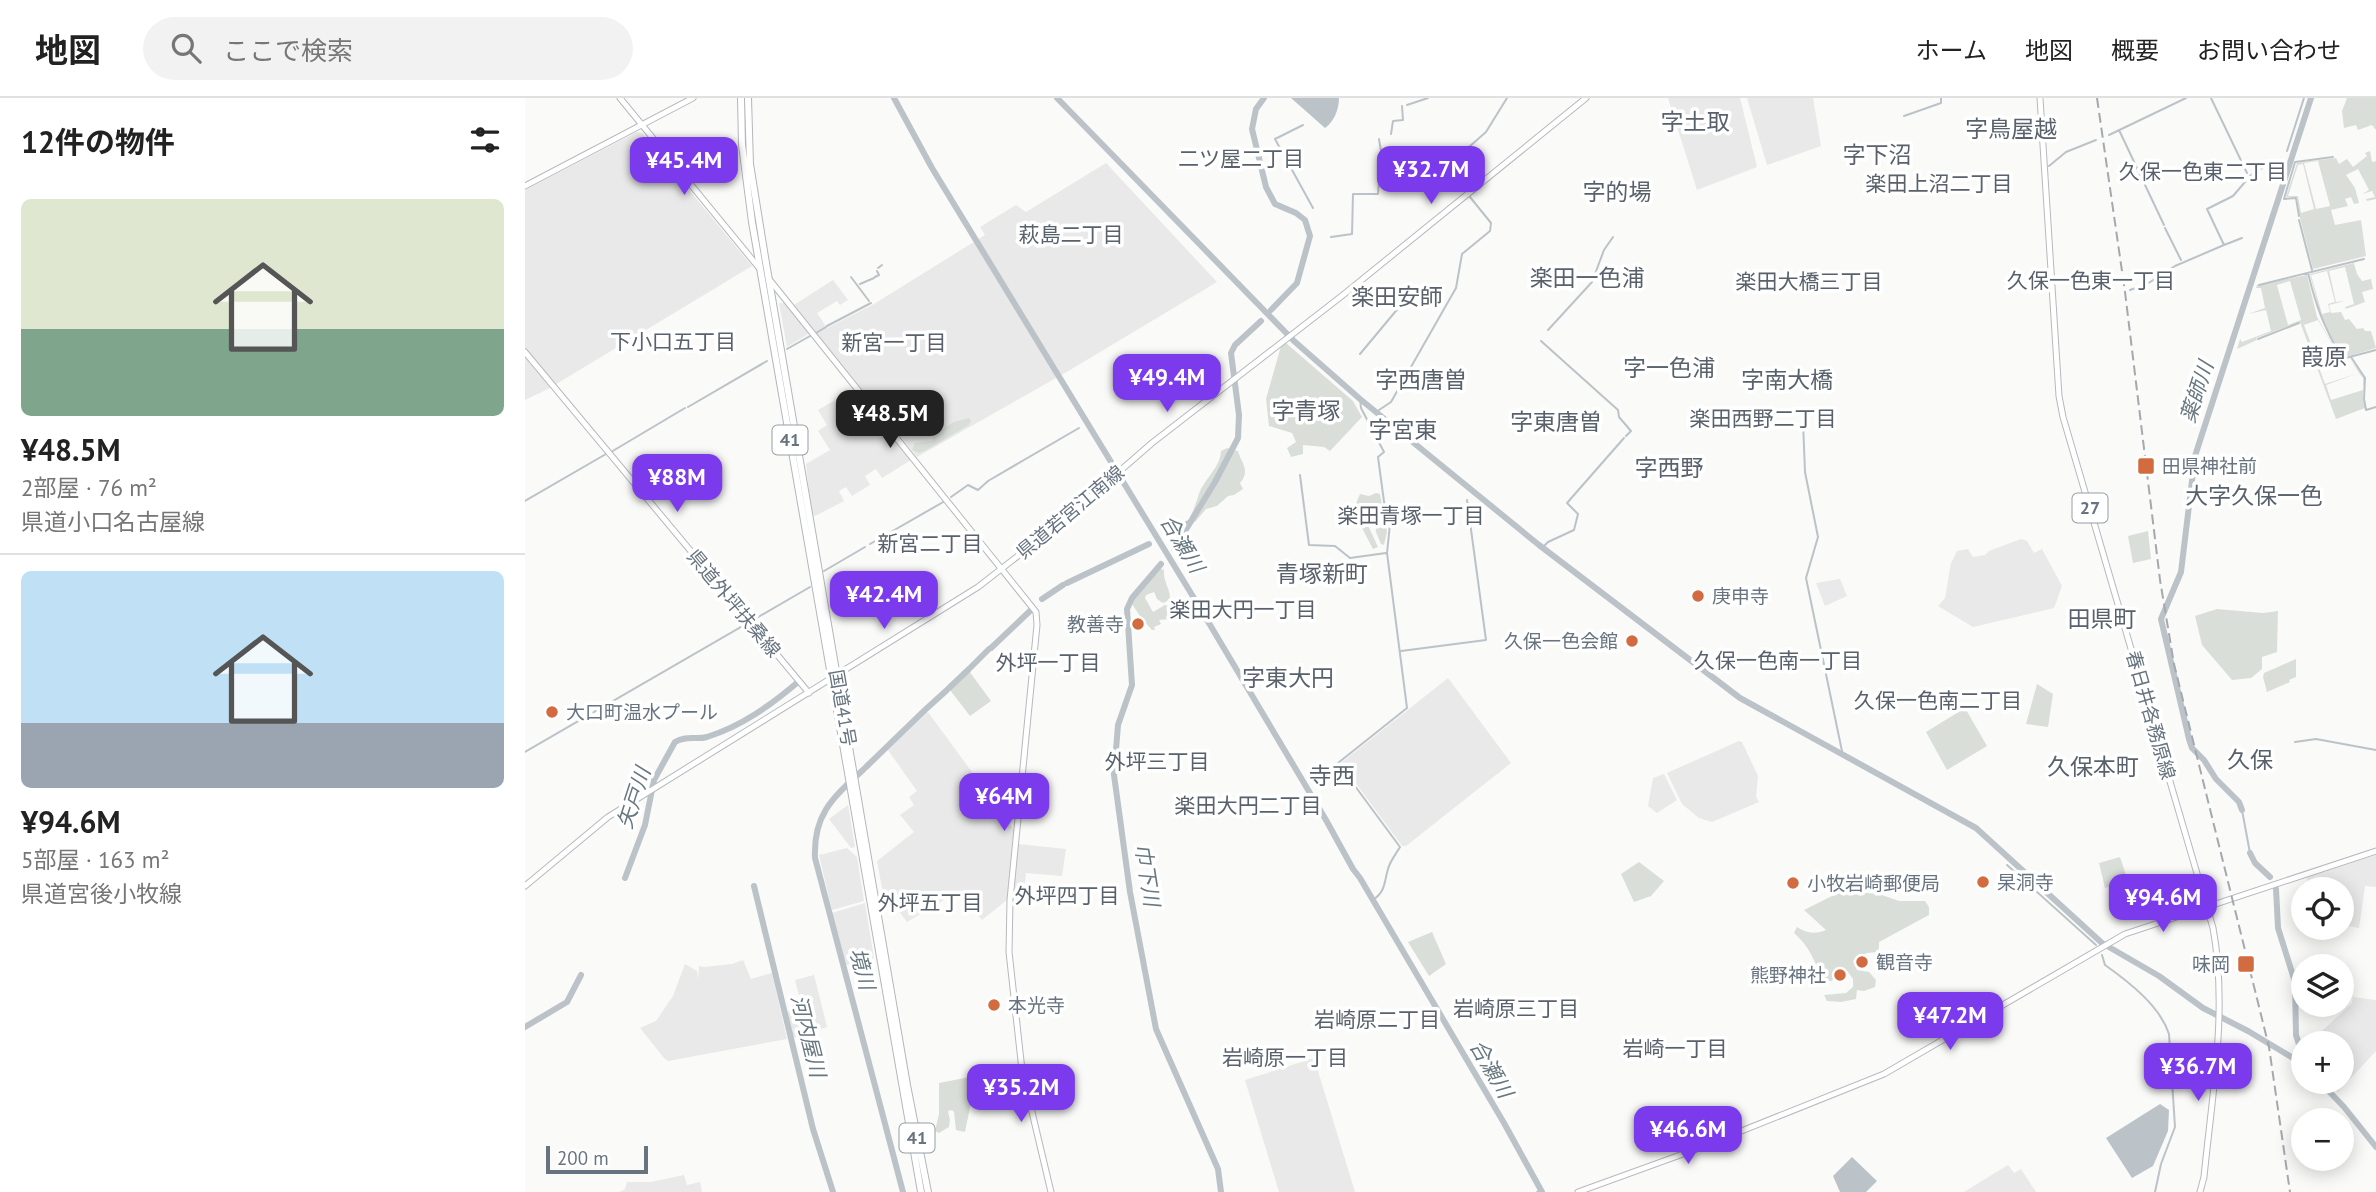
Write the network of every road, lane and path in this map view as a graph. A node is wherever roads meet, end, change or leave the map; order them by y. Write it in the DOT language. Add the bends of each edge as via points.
graph roads {
  1 [pos="620,98"];
  2 [pos="693,98"];
  3 [pos="741,98"];
  4 [pos="748,98"];
  5 [pos="1586,98"];
  6 [pos="2040,98"];
  7 [pos="642,125"];
  8 [pos="525,186"];
  9 [pos="760,268"];
  10 [pos="768,278"];
  11 [pos="525,352"];
  12 [pos="1003,568"];
  13 [pos="834,677"];
  14 [pos="809,693"];
  15 [pos="852,780"];
  16 [pos="2376,851"];
  17 [pos="525,886"];
  18 [pos="2206,906"];
  19 [pos="921,1192"];
  20 [pos="928,1192"];
  21 [pos="1051,1192"];
  22 [pos="1578,1192"];
  23 [pos="2200,1192"];
  1 -- 7 [label="main road"];
  2 -- 7 [label="main road"];
  3 -- 9 [label="highway, 国道41号 / 41" via="744,162"];
  4 -- 10 [label="highway, 国道41号 / 41" via="751,171"];
  5 -- 12 [label="main road, 県道若宮江南線"];
  6 -- 18 [label="main road, 春日井各務原線 / 27" via="2063,417"];
  7 -- 8 [label="main road"];
  7 -- 9 [label="main road"];
  9 -- 10 [label="main road"];
  9 -- 13 [label="highway, 国道41号 / 41"];
  10 -- 12 [label="main road"];
  10 -- 13 [label="highway, 国道41号 / 41"];
  11 -- 14 [label="main road, 県道外坪扶桑線"];
  12 -- 13 [label="main road, 県道若宮江南線"];
  12 -- 21 [label="main road" via="1034,607 1037,625 1008,944 1023,1081"];
  13 -- 14 [label="main road, 県道若宮江南線"];
  13 -- 15 [label="highway, 国道41号 / 41"];
  14 -- 17 [label="main road, 県道若宮江南線" via="608,817"];
  15 -- 19 [label="highway, 国道41号 / 41"];
  15 -- 20 [label="highway, 国道41号 / 41"];
  16 -- 18 [label="main road"];
  18 -- 22 [label="main road" via="2110,941 1874,1079"];
  18 -- 23 [label="main road, 春日井各務原線" via="2220,982"];
}
